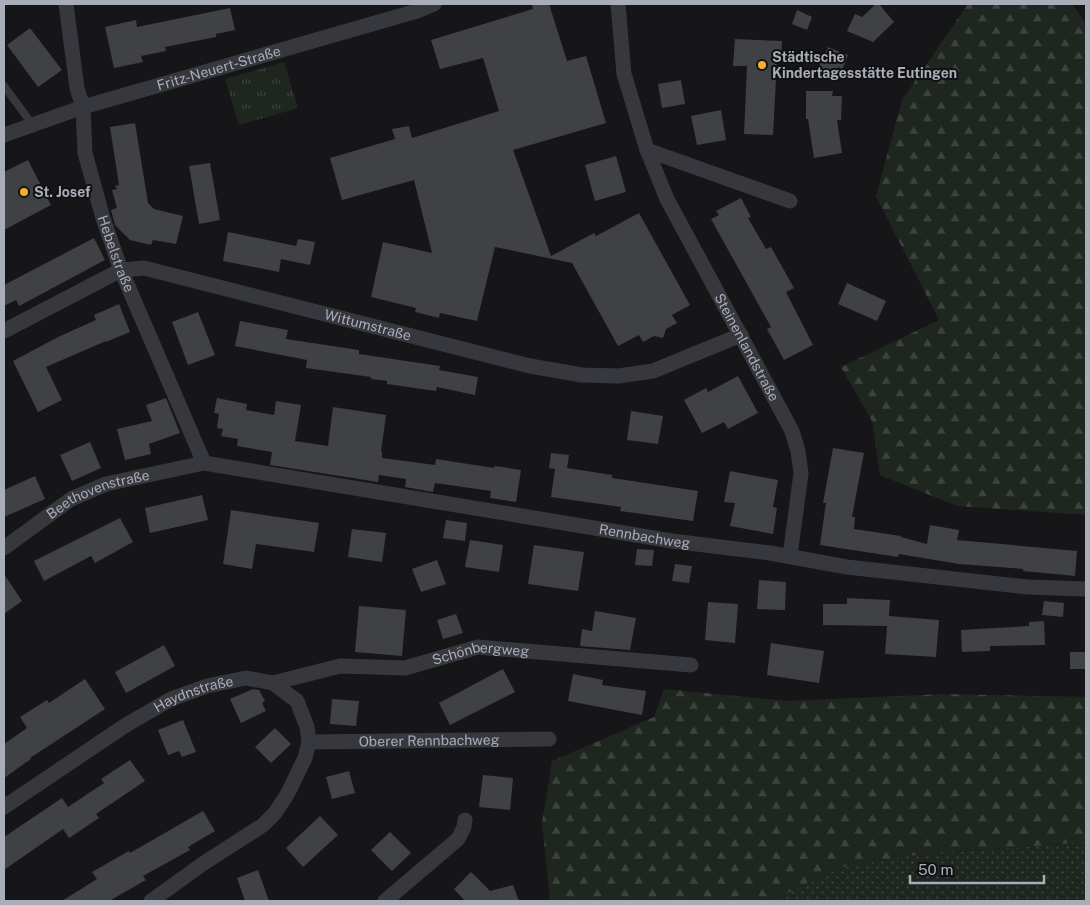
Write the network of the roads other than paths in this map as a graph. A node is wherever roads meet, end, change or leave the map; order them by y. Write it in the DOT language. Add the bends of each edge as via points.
graph roads {
  1 [pos="66,4"];
  2 [pos="434,4"];
  3 [pos="618,4"];
  4 [pos="4,86"];
  5 [pos="82,107"];
  6 [pos="32,124"];
  7 [pos="4,135"];
  8 [pos="647,150"];
  9 [pos="790,201"];
  10 [pos="121,270"];
  11 [pos="4,332"];
  12 [pos="741,335"];
  13 [pos="204,463"];
  14 [pos="4,548"];
  15 [pos="790,556"];
  16 [pos="1086,589"];
  17 [pos="691,665"];
  18 [pos="273,683"];
  19 [pos="549,739"];
  20 [pos="309,742"];
  21 [pos="4,807"];
  22 [pos="465,820"];
  23 [pos="151,901"];
  24 [pos="384,901"];
  1 -- 5 [label="street, Hebelstraße"];
  2 -- 5 [label="street, Fritz-Neuert-Straße"];
  3 -- 8 [label="street, Steinenlandstraße" via="624,74"];
  4 -- 6 [label="lane"];
  5 -- 6 [label="street, Fritz-Neuert-Straße"];
  5 -- 10 [label="street, Hebelstraße" via="85,153"];
  6 -- 7 [label="street, Fritz-Neuert-Straße"];
  8 -- 9 [label="street"];
  8 -- 12 [label="street, Steinenlandstraße" via="667,199"];
  10 -- 11 [label="street, Wittumstraße"];
  10 -- 12 [label="street, Wittumstraße" via="144,268 530,366 582,375 618,376 653,371"];
  10 -- 13 [label="street, Hebelstraße"];
  12 -- 15 [label="street, Steinenlandstraße" via="792,431 798,450 801,473"];
  13 -- 14 [label="street, Beethovenstraße" via="106,484 71,499"];
  13 -- 15 [label="street, Rennbachweg" via="672,541"];
  15 -- 16 [label="street, Rennbachweg" via="847,567 1027,587"];
  17 -- 18 [label="street, Schönbergweg" via="478,647 405,668 340,666"];
  18 -- 20 [label="street, Haydnstraße" via="297,701"];
  18 -- 21 [label="street, Haydnstraße" via="246,678 207,686 171,699 126,725"];
  19 -- 20 [label="street, Oberer Rennbachweg"];
  20 -- 23 [label="street" via="299,771 275,813 263,825"];
  22 -- 24 [label="street" via="458,839"];
}
